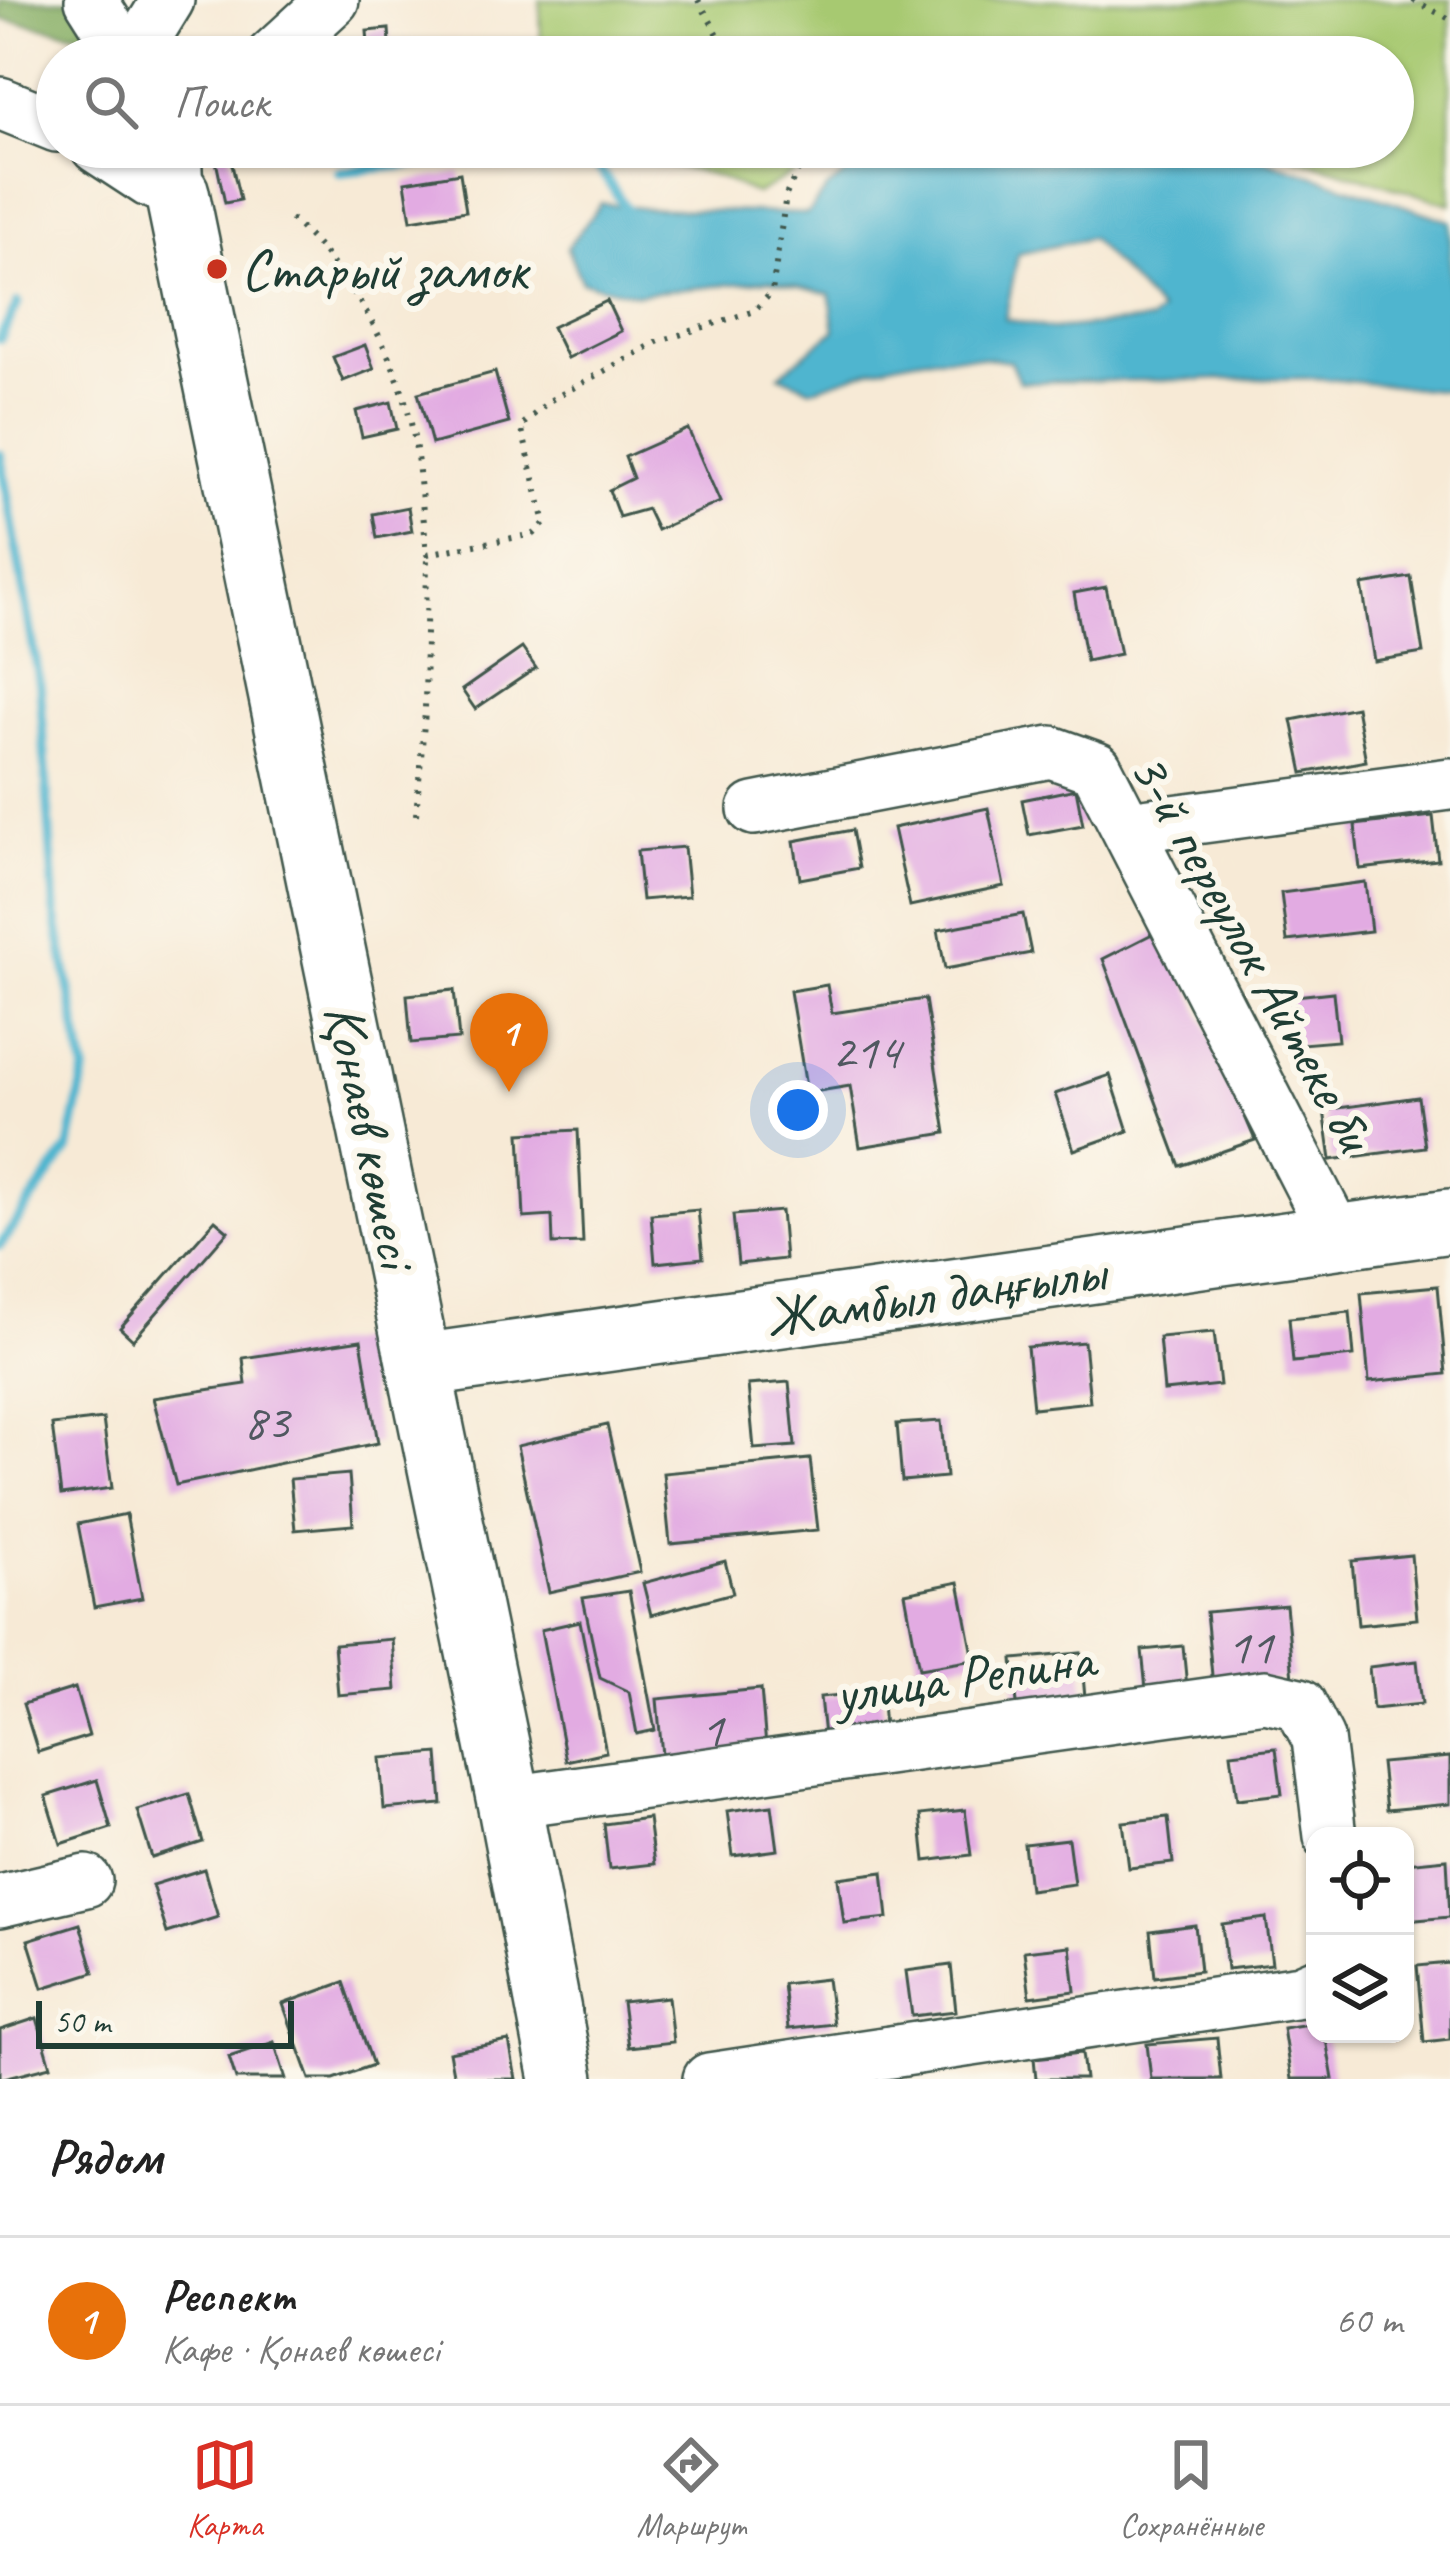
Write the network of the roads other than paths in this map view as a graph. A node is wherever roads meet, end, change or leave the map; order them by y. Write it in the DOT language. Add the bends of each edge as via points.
graph roads {
  1 [pos="91,0"];
  2 [pos="170,0"];
  3 [pos="333,0"];
  4 [pos="116,36"];
  5 [pos="145,36"];
  6 [pos="170,36"];
  7 [pos="294,36"];
  8 [pos="36,91"];
  9 [pos="0,101"];
  10 [pos="36,117"];
  11 [pos="129,168"];
  12 [pos="176,170"];
  13 [pos="1450,784"];
  14 [pos="754,809"];
  15 [pos="1129,827"];
  16 [pos="1450,1221"];
  17 [pos="1337,1237"];
  18 [pos="420,1366"];
  19 [pos="509,1802"];
  20 [pos="1329,1827"];
  21 [pos="86,1881"];
  22 [pos="0,1901"];
  23 [pos="1306,1989"];
  24 [pos="562,2079"];
  25 [pos="709,2079"];
  1 -- 4 [label="street"];
  2 -- 5 [label="street"];
  2 -- 6 [label="street"];
  3 -- 7 [label="street"];
  8 -- 9 [label="street"];
  9 -- 10 [label="street"];
  11 -- 12 [label="street" via="149,181"];
  12 -- 18 [label="main road, Қонаев көшесі"];
  13 -- 15 [label="street"];
  14 -- 15 [label="street, 3-й переулок Айтеке би" via="1051,752 1096,768"];
  15 -- 17 [label="street, 3-й переулок Айтеке би"];
  16 -- 17 [label="main road, Жамбыл даңғылы"];
  17 -- 18 [label="main road, Жамбыл даңғылы"];
  18 -- 19 [label="main road, Қонаев көшесі"];
  19 -- 20 [label="street, улица Репина" via="1265,1696 1300,1704 1318,1739"];
  19 -- 24 [label="main road, Қонаев көшесі"];
  21 -- 22 [label="street"];
  23 -- 25 [label="street"];
}
